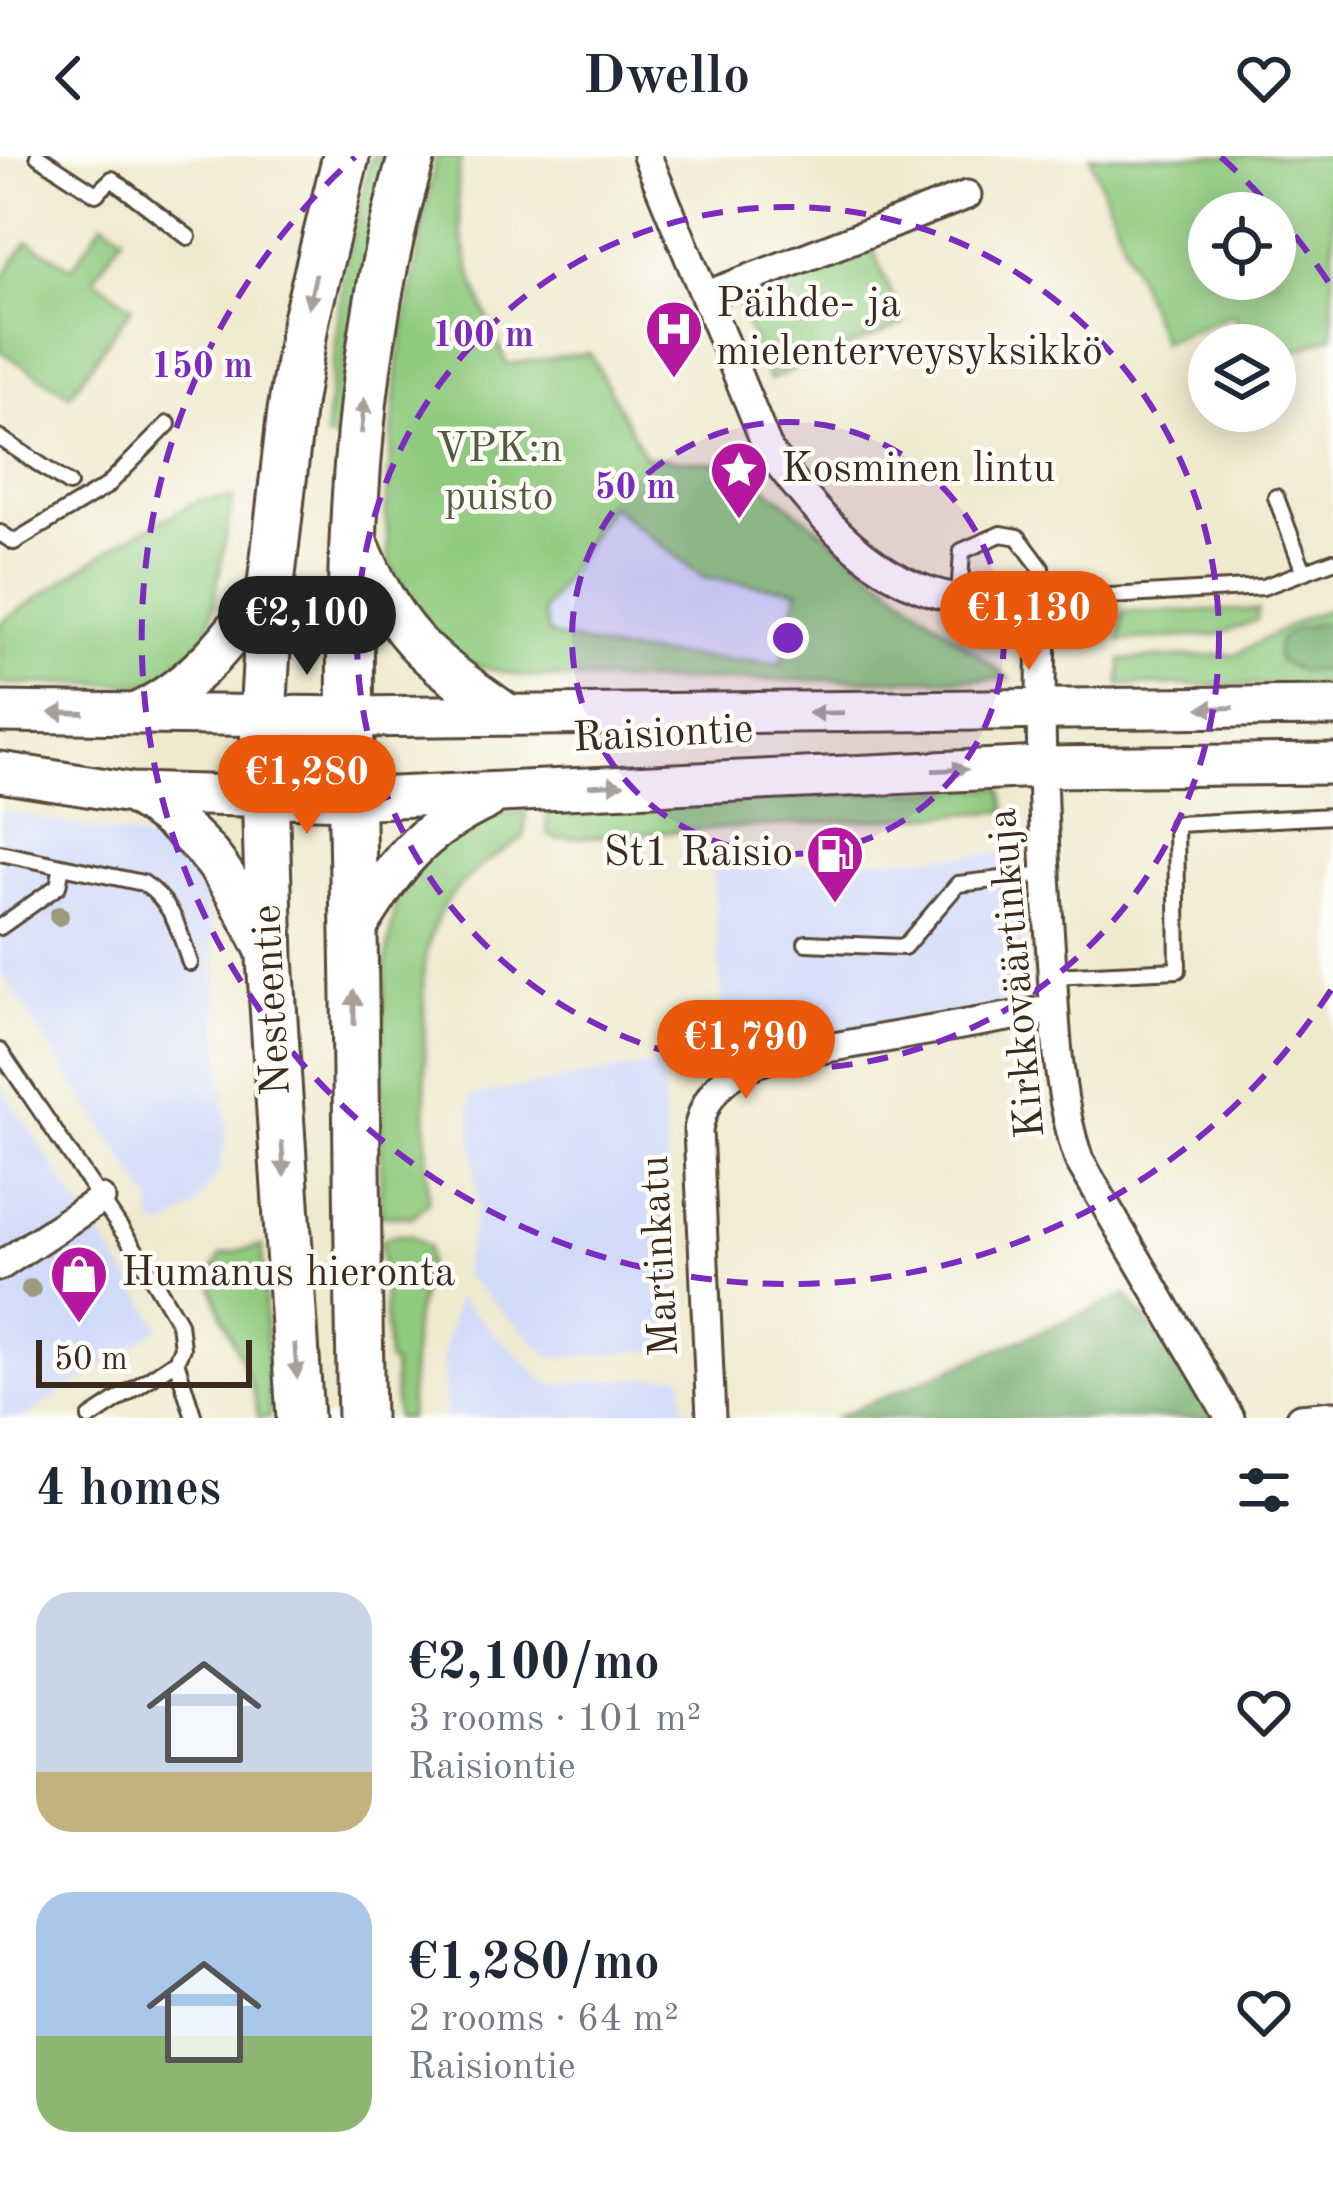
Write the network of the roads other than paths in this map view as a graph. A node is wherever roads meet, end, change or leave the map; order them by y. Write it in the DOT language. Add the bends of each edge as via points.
graph roads {
  1 [pos="38,156"];
  2 [pos="346,156"];
  3 [pos="412,156"];
  4 [pos="647,156"];
  5 [pos="967,195"];
  6 [pos="188,237"];
  7 [pos="707,295"];
  8 [pos="168,424"];
  9 [pos="0,438"];
  10 [pos="69,484"];
  11 [pos="1276,497"];
  12 [pos="353,532"];
  13 [pos="0,533"];
  14 [pos="1333,561"];
  15 [pos="1304,572"];
  16 [pos="271,584"];
  17 [pos="959,598"];
  18 [pos="1043,600"];
  19 [pos="1333,706"];
  20 [pos="1042,711"];
  21 [pos="0,712"];
  22 [pos="507,713"];
  23 [pos="134,714"];
  24 [pos="263,715"];
  25 [pos="350,717"];
  26 [pos="1333,764"];
  27 [pos="1042,767"];
  28 [pos="0,772"];
  29 [pos="504,790"];
  30 [pos="131,793"];
  31 [pos="351,799"];
  32 [pos="263,800"];
  33 [pos="1333,816"];
  34 [pos="0,853"];
  35 [pos="62,866"];
  36 [pos="1045,874"];
  37 [pos="0,927"];
  38 [pos="354,932"];
  39 [pos="806,943"];
  40 [pos="270,958"];
  41 [pos="190,963"];
  42 [pos="1052,976"];
  43 [pos="1054,1010"];
  44 [pos="0,1051"];
  45 [pos="100,1199"];
  46 [pos="0,1266"];
  47 [pos="176,1361"];
  48 [pos="1333,1415"];
  49 [pos="90,1418"];
  50 [pos="194,1418"];
  51 [pos="300,1418"];
  52 [pos="361,1418"];
  53 [pos="711,1418"];
  54 [pos="1230,1418"];
  55 [pos="1300,1418"];
  1 -- 6 [label="lane" via="96,194 112,179"];
  2 -- 16 [label="main road, Nesteentie, one-way" via="306,319"];
  12 -- 3 [label="main road, Nesteentie, one-way" via="376,315"];
  4 -- 7 [label="street"];
  5 -- 7 [label="street"];
  7 -- 17 [label="street" via="769,451 795,487 857,550 917,588"];
  8 -- 13 [label="lane" via="107,486 14,542"];
  9 -- 10 [label="lane"];
  11 -- 15 [label="lane"];
  12 -- 22 [label="main road" via="413,643"];
  12 -- 25 [label="main road, Nesteentie"];
  14 -- 15 [label="lane"];
  15 -- 18 [label="lane" via="1263,587"];
  16 -- 23 [label="main road" via="201,671"];
  16 -- 24 [label="main road, Nesteentie"];
  17 -- 18 [label="street"];
  17 -- 18 [label="lane" via="962,551 1001,534 1018,537 1041,568"];
  18 -- 20 [label="street, Kirkkoväärtinkuja"];
  19 -- 20 [label="main road, Raisiontie, one-way"];
  20 -- 22 [label="main road, Raisiontie, one-way"];
  20 -- 27 [label="street, Kirkkoväärtinkuja"];
  23 -- 21 [label="main road, Raisiontie, one-way"];
  22 -- 25 [label="main road, Raisiontie"];
  23 -- 24 [label="main road, Raisiontie"];
  24 -- 25 [label="main road, Raisiontie"];
  24 -- 32 [label="main road, Nesteentie"];
  25 -- 31 [label="main road, Nesteentie"];
  26 -- 27 [label="main road, Raisiontie"];
  29 -- 27 [label="main road, Raisiontie, one-way"];
  27 -- 36 [label="street, Kirkkoväärtinkuja"];
  28 -- 30 [label="main road, Raisiontie"];
  29 -- 31 [label="main road, Raisiontie"];
  29 -- 38 [label="main road" via="420,839"];
  30 -- 32 [label="main road, Raisiontie"];
  30 -- 40 [label="main road" via="217,860"];
  31 -- 32 [label="main road, Raisiontie"];
  31 -- 38 [label="main road, Nesteentie"];
  32 -- 40 [label="main road, Nesteentie"];
  33 -- 42 [label="lane" via="1176,824 1178,970"];
  34 -- 35 [label="lane"];
  35 -- 37 [label="lane" via="58,886"];
  35 -- 41 [label="lane" via="158,892"];
  36 -- 39 [label="lane" via="958,884 904,947"];
  36 -- 42 [label="street, Kirkkoväärtinkuja"];
  52 -- 38 [label="main road, Nesteentie, one-way"];
  40 -- 51 [label="main road, Nesteentie, one-way"];
  42 -- 43 [label="street, Kirkkoväärtinkuja"];
  43 -- 53 [label="street, Martinkatu" via="775,1057 722,1080 703,1104 698,1130"];
  43 -- 54 [label="street, Kirkkoväärtinkuja" via="1079,1160"];
  44 -- 45 [label="lane"];
  45 -- 46 [label="street"];
  45 -- 47 [label="lane" via="178,1323"];
  47 -- 49 [label="lane"];
  47 -- 50 [label="lane"];
  48 -- 55 [label="street"];
}
